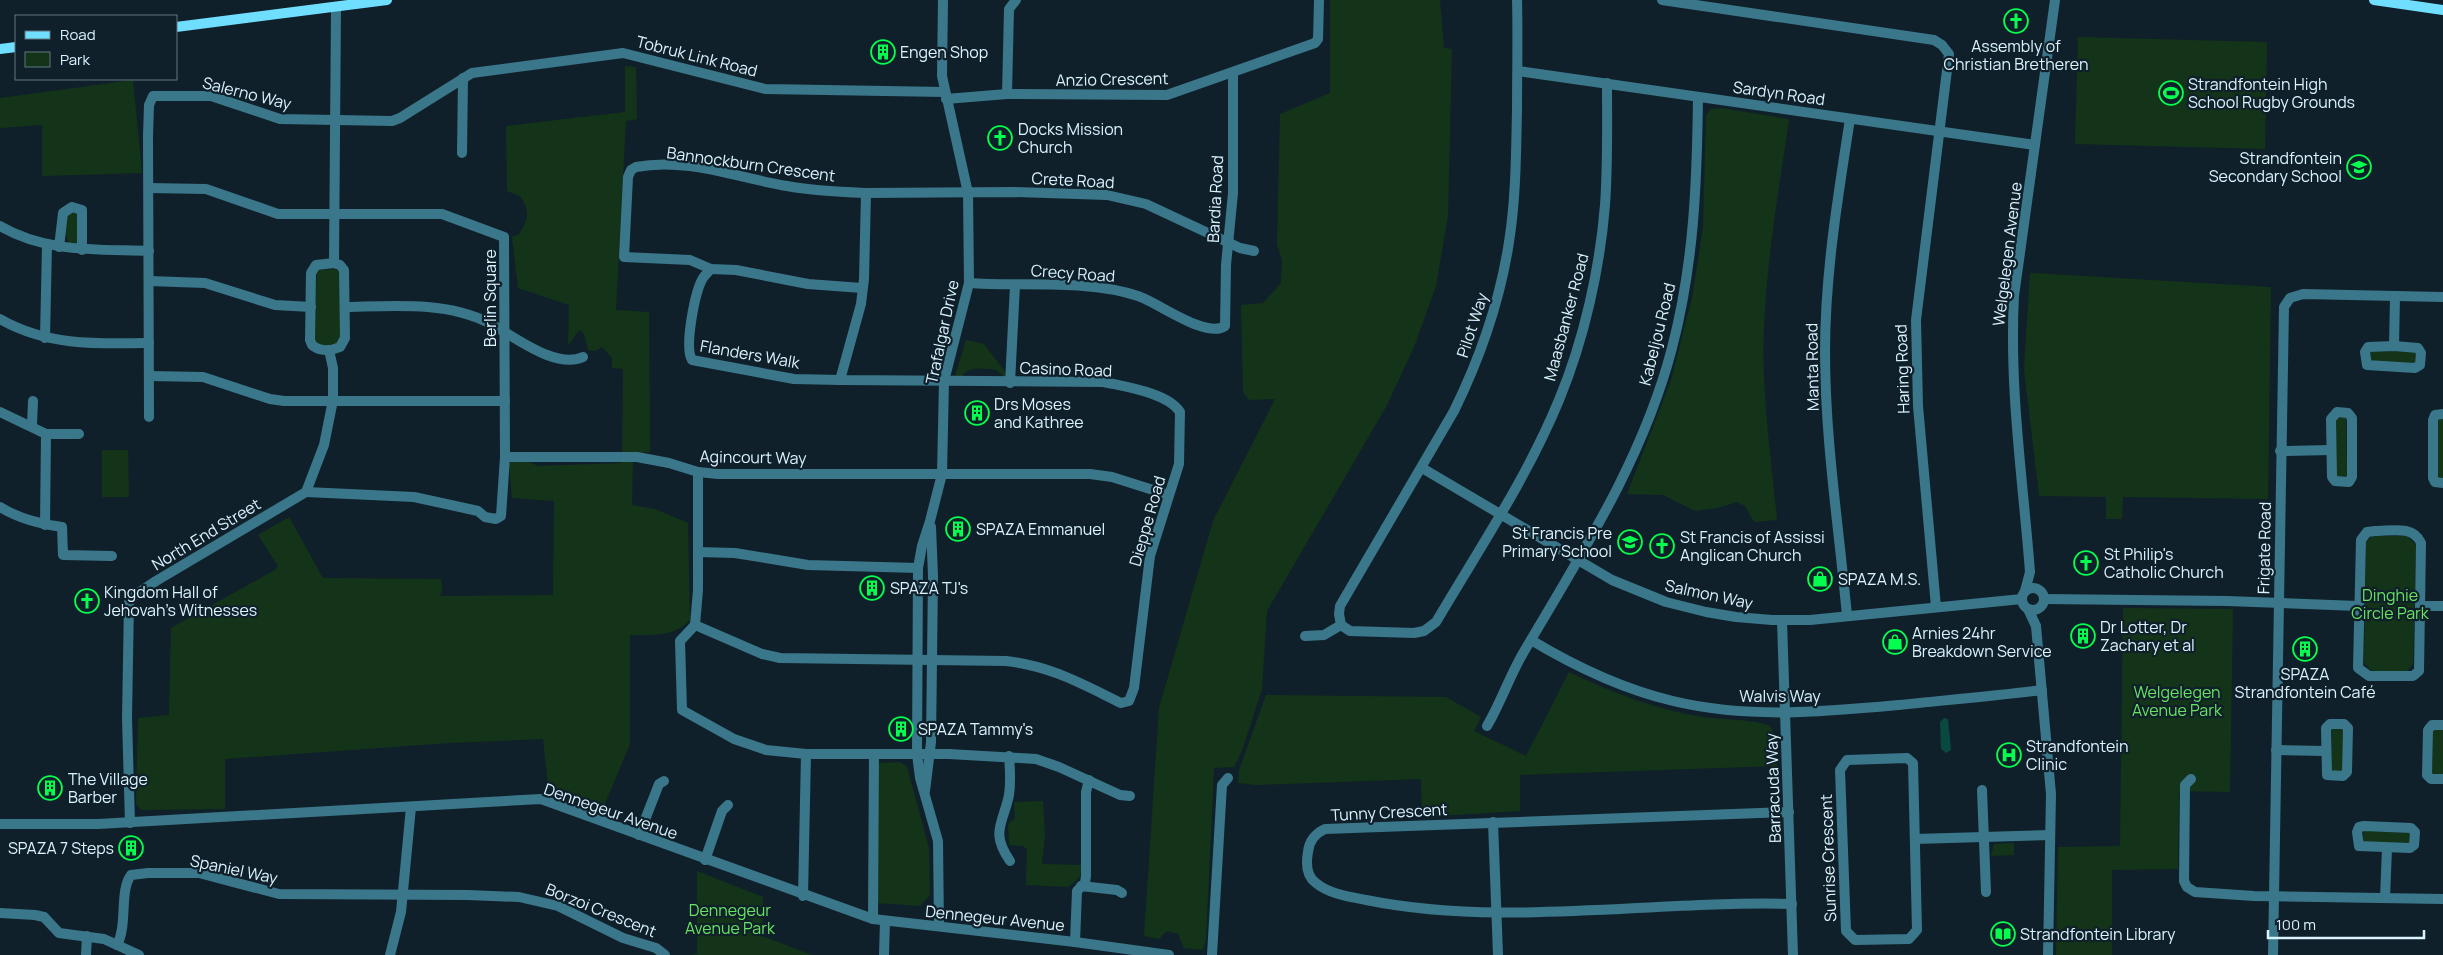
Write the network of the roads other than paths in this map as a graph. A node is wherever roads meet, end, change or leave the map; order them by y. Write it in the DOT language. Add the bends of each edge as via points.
graph roads {
  1 [pos="387,0"];
  2 [pos="942,0"];
  3 [pos="1016,0"];
  4 [pos="1319,0"];
  5 [pos="1517,0"];
  6 [pos="1662,0"];
  7 [pos="2055,0"];
  8 [pos="2374,0"];
  9 [pos="336,8"];
  10 [pos="2443,10"];
  11 [pos="178,27"];
  12 [pos="15,47"];
  13 [pos="0,50"];
  14 [pos="1518,71"];
  15 [pos="1233,73"];
  16 [pos="463,78"];
  17 [pos="1607,83"];
  18 [pos="1006,94"];
  19 [pos="946,95"];
  20 [pos="1698,97"];
  21 [pos="1850,119"];
  22 [pos="337,121"];
  23 [pos="1940,132"];
  24 [pos="2035,145"];
  25 [pos="462,152"];
  26 [pos="150,188"];
  27 [pos="866,192"];
  28 [pos="968,193"];
  29 [pos="335,214"];
  30 [pos="0,226"];
  31 [pos="1228,242"];
  32 [pos="47,245"];
  33 [pos="59,247"];
  34 [pos="82,250"];
  35 [pos="149,251"];
  36 [pos="1254,251"];
  37 [pos="334,263"];
  38 [pos="711,269"];
  39 [pos="149,280"];
  40 [pos="969,283"];
  41 [pos="1015,285"];
  42 [pos="862,288"];
  43 [pos="2395,296"];
  44 [pos="2443,297"];
  45 [pos="311,307"];
  46 [pos="346,308"];
  47 [pos="0,319"];
  48 [pos="1226,326"];
  49 [pos="505,332"];
  50 [pos="45,338"];
  51 [pos="149,343"];
  52 [pos="2394,346"];
  53 [pos="330,350"];
  54 [pos="583,357"];
  55 [pos="149,376"];
  56 [pos="840,380"];
  57 [pos="944,381"];
  58 [pos="1010,383"];
  59 [pos="333,400"];
  60 [pos="33,401"];
  61 [pos="505,401"];
  62 [pos="0,412"];
  63 [pos="1180,412"];
  64 [pos="2443,414"];
  65 [pos="149,417"];
  66 [pos="32,425"];
  67 [pos="46,434"];
  68 [pos="79,434"];
  69 [pos="2331,450"];
  70 [pos="2280,451"];
  71 [pos="505,457"];
  72 [pos="1422,468"];
  73 [pos="698,472"];
  74 [pos="942,474"];
  75 [pos="2443,484"];
  76 [pos="306,492"];
  77 [pos="1169,495"];
  78 [pos="0,507"];
  79 [pos="1500,514"];
  80 [pos="930,521"];
  81 [pos="45,525"];
  82 [pos="698,552"];
  83 [pos="112,556"];
  84 [pos="1578,561"];
  85 [pos="918,568"];
  86 [pos="2030,572"];
  87 [pos="2039,590"];
  88 [pos="2023,595"];
  89 [pos="2279,603"];
  90 [pos="2042,604"];
  91 [pos="2358,606"];
  92 [pos="2421,606"];
  93 [pos="2443,606"];
  94 [pos="1936,607"];
  95 [pos="2028,609"];
  96 [pos="1847,616"];
  97 [pos="1782,620"];
  98 [pos="695,625"];
  99 [pos="1341,625"];
  100 [pos="2036,626"];
  101 [pos="1304,636"];
  102 [pos="1531,640"];
  103 [pos="917,661"];
  104 [pos="932,661"];
  105 [pos="2042,690"];
  106 [pos="1785,713"];
  107 [pos="2443,725"];
  108 [pos="1487,726"];
  109 [pos="2276,750"];
  110 [pos="2326,751"];
  111 [pos="806,754"];
  112 [pos="874,754"];
  113 [pos="917,754"];
  114 [pos="930,754"];
  115 [pos="1009,756"];
  116 [pos="1228,778"];
  117 [pos="2192,779"];
  118 [pos="2443,779"];
  119 [pos="1089,780"];
  120 [pos="664,781"];
  121 [pos="1982,790"];
  122 [pos="925,791"];
  123 [pos="1130,796"];
  124 [pos="728,805"];
  125 [pos="411,807"];
  126 [pos="1789,812"];
  127 [pos="1493,822"];
  128 [pos="130,823"];
  129 [pos="0,824"];
  130 [pos="2050,835"];
  131 [pos="639,836"];
  132 [pos="1983,837"];
  133 [pos="1915,839"];
  134 [pos="2387,848"];
  135 [pos="705,860"];
  136 [pos="1010,861"];
  137 [pos="1081,886"];
  138 [pos="1986,892"];
  139 [pos="1122,893"];
  140 [pos="404,895"];
  141 [pos="803,896"];
  142 [pos="2274,896"];
  143 [pos="2385,898"];
  144 [pos="2443,899"];
  145 [pos="1792,904"];
  146 [pos="1496,912"];
  147 [pos="0,913"];
  148 [pos="873,920"];
  149 [pos="885,921"];
  150 [pos="939,926"];
  151 [pos="87,936"];
  152 [pos="1075,942"];
  153 [pos="117,945"];
  154 [pos="86,955"];
  155 [pos="139,955"];
  156 [pos="390,955"];
  157 [pos="665,955"];
  158 [pos="884,955"];
  159 [pos="1169,955"];
  160 [pos="1212,955"];
  161 [pos="1498,955"];
  162 [pos="1793,955"];
  163 [pos="2048,955"];
  164 [pos="2273,955"];
  1 -- 9 [label="main road"];
  2 -- 19 [label="street, Trafalgar Drive" via="942,76"];
  3 -- 18 [label="street" via="1009,9"];
  4 -- 15 [label="street, Anzio Crescent" via="1318,39 1315,43"];
  5 -- 14 [label="street, Pilot Way"];
  6 -- 23 [label="street, Haring Road" via="1934,40 1949,54"];
  7 -- 24 [label="street, Welgelegen Avenue"];
  8 -- 10 [label="main road"];
  9 -- 11 [label="main road"];
  9 -- 22 [label="street"];
  12 -- 13 [label="main road"];
  14 -- 17 [label="street, Sardyn Road"];
  14 -- 72 [label="street, Pilot Way" via="1515,198 1501,281 1485,339 1469,379"];
  15 -- 18 [label="street, Anzio Crescent" via="1167,95"];
  15 -- 31 [label="street, Bardia Road" via="1233,194"];
  16 -- 19 [label="street, Tobruk Link Road" via="472,73 623,53 765,89"];
  16 -- 22 [label="street, Tobruk Link Road" via="396,120"];
  16 -- 25 [label="street"];
  17 -- 20 [label="street, Sardyn Road"];
  17 -- 79 [label="street, Maasbanker Road" via="1605,205 1594,280 1560,399"];
  18 -- 19 [label="street, Anzio Crescent"];
  19 -- 28 [label="street, Trafalgar Drive"];
  20 -- 21 [label="street, Sardyn Road"];
  20 -- 84 [label="street, Kabeljou Road" via="1692,240 1672,348 1639,444"];
  21 -- 23 [label="street, Sardyn Road"];
  21 -- 96 [label="street, Manta Road" via="1829,275 1825,354"];
  22 -- 26 [label="street, Salerno Way" via="280,119 211,96 156,95 149,105"];
  22 -- 29 [label="street"];
  23 -- 24 [label="street, Sardyn Road"];
  23 -- 94 [label="street, Haring Road" via="1921,262 1916,335 1918,406"];
  24 -- 86 [label="street, Welgelegen Avenue" via="2014,296 2012,333 2014,394"];
  26 -- 29 [label="street, Berlin Square" via="206,189 278,214"];
  26 -- 35 [label="street"];
  27 -- 28 [label="street, Crete Road"];
  27 -- 38 [label="street, Bannockburn Crescent" via="819,191 676,166 644,166 631,170 624,257 690,260"];
  27 -- 42 [label="street" via="866,265"];
  28 -- 31 [label="street, Crete Road" via="1107,195 1170,213"];
  28 -- 40 [label="street, Trafalgar Drive"];
  29 -- 37 [label="street"];
  29 -- 49 [label="street, Berlin Square" via="442,214 504,237"];
  30 -- 32 [label="street"];
  31 -- 36 [label="street, Crete Road"];
  31 -- 48 [label="street, Bardia Road"];
  32 -- 33 [label="street"];
  32 -- 50 [label="street"];
  33 -- 34 [label="street"];
  33 -- 34 [label="street" via="63,213 72,207 82,210"];
  34 -- 35 [label="street"];
  35 -- 39 [label="street"];
  37 -- 45 [label="street" via="319,264 312,269"];
  37 -- 46 [label="street" via="344,270"];
  38 -- 42 [label="street, Bannockburn Crescent" via="736,270 808,284"];
  38 -- 56 [label="street, Flanders Walk" via="702,279 694,310 689,348 692,360 794,379"];
  39 -- 45 [label="street" via="205,283 275,305"];
  39 -- 51 [label="street"];
  40 -- 41 [label="street, Crecy Road"];
  40 -- 57 [label="street, Trafalgar Drive"];
  41 -- 48 [label="street, Crecy Road" via="1118,290 1156,302 1197,325 1216,330"];
  41 -- 58 [label="street"];
  42 -- 56 [label="street" via="861,304"];
  43 -- 44 [label="street, Frigate Road"];
  43 -- 52 [label="street"];
  43 -- 70 [label="street, Frigate Road" via="2303,294 2286,302"];
  45 -- 53 [label="street" via="312,345"];
  46 -- 49 [label="street" via="450,309 488,322"];
  46 -- 53 [label="street" via="344,340 340,347"];
  47 -- 50 [label="street"];
  49 -- 54 [label="street" via="552,356 575,360"];
  49 -- 61 [label="street, Berlin Square"];
  50 -- 51 [label="street" via="76,343"];
  51 -- 55 [label="street"];
  52 -- 52 [label="street" via="2418,348 2420,365 2416,368 2372,367 2366,363 2368,347"];
  53 -- 59 [label="street"];
  55 -- 59 [label="street" via="203,376 278,401"];
  55 -- 65 [label="street"];
  56 -- 57 [label="street, Casino Road"];
  57 -- 58 [label="street, Casino Road"];
  57 -- 74 [label="street, Trafalgar Drive"];
  58 -- 63 [label="street, Casino Road" via="1104,382 1135,388 1171,403"];
  59 -- 61 [label="street"];
  59 -- 76 [label="street" via="324,444"];
  60 -- 66 [label="street"];
  61 -- 71 [label="street, Berlin Square"];
  62 -- 66 [label="street"];
  63 -- 77 [label="street, Dieppe Road" via="1179,464"];
  64 -- 75 [label="street" via="2436,415 2433,420 2434,480"];
  66 -- 67 [label="street"];
  67 -- 68 [label="street"];
  67 -- 81 [label="street"];
  69 -- 69 [label="street" via="2332,416 2337,412 2348,413 2352,418 2351,481 2332,479"];
  69 -- 70 [label="street"];
  70 -- 89 [label="street, Frigate Road"];
  71 -- 73 [label="street, Agincourt Way" via="637,457"];
  71 -- 76 [label="street, Berlin Square" via="502,514 496,519 485,517 478,511 414,498"];
  72 -- 79 [label="street, Salmon Way"];
  72 -- 99 [label="street, Pilot Way" via="1346,594 1338,614"];
  73 -- 74 [label="street, Agincourt Way"];
  73 -- 82 [label="street"];
  74 -- 77 [label="street, Agincourt Way" via="1090,474 1112,477"];
  74 -- 80 [label="street, Trafalgar Drive"];
  76 -- 128 [label="street, North End Street" via="131,599 128,624"];
  77 -- 104 [label="street, Dieppe Road" via="1148,569 1132,698 1121,703 1069,677 1025,663"];
  78 -- 81 [label="street"];
  79 -- 84 [label="street, Salmon Way"];
  79 -- 99 [label="street" via="1430,628 1414,633 1359,632"];
  80 -- 85 [label="street, Trafalgar Drive"];
  80 -- 104 [label="street, Trafalgar Drive"];
  81 -- 83 [label="street" via="62,527 63,555"];
  82 -- 85 [label="street" via="735,553 808,566"];
  82 -- 98 [label="street"];
  84 -- 97 [label="street, Salmon Way" via="1612,580 1666,602 1736,618"];
  84 -- 102 [label="street, Kabeljou Road"];
  85 -- 103 [label="street, Trafalgar Drive"];
  86 -- 87 [label="street, Welgelegen Avenue"];
  86 -- 88 [label="street, Welgelegen Avenue"];
  87 -- 88 [label="street" via="2032,588"];
  87 -- 90 [label="street, Welgelegen Avenue"];
  88 -- 94 [label="street, Salmon Way"];
  88 -- 95 [label="street"];
  89 -- 90 [label="street"];
  89 -- 91 [label="street"];
  89 -- 109 [label="street, Frigate Road"];
  90 -- 95 [label="street"];
  90 -- 100 [label="street"];
  91 -- 92 [label="street" via="2358,668 2369,676 2409,677 2419,670"];
  91 -- 92 [label="street" via="2363,535 2367,532 2409,531 2415,533 2421,543"];
  92 -- 93 [label="street"];
  94 -- 96 [label="street, Salmon Way"];
  95 -- 100 [label="street"];
  96 -- 97 [label="street, Salmon Way"];
  97 -- 106 [label="street, Barracuda Way"];
  98 -- 103 [label="street" via="762,654 780,658"];
  98 -- 111 [label="street" via="680,641 682,710 734,739 766,750"];
  99 -- 101 [label="street" via="1324,635"];
  100 -- 105 [label="street"];
  102 -- 106 [label="street, Walvis Way" via="1590,672 1633,690 1723,710"];
  102 -- 108 [label="street, Kabeljou Road"];
  103 -- 104 [label="street"];
  103 -- 113 [label="street, Trafalgar Drive"];
  104 -- 114 [label="street, Trafalgar Drive"];
  105 -- 106 [label="street, Walvis Way" via="1815,713"];
  105 -- 130 [label="street" via="2051,794"];
  106 -- 126 [label="street, Barracuda Way"];
  107 -- 118 [label="street" via="2432,725 2428,730 2427,772 2431,779"];
  109 -- 110 [label="street"];
  109 -- 142 [label="street, Frigate Road"];
  110 -- 110 [label="street" via="2327,774 2331,777 2345,775 2346,726 2327,726"];
  111 -- 112 [label="street"];
  111 -- 141 [label="street"];
  112 -- 113 [label="street"];
  112 -- 148 [label="street"];
  113 -- 114 [label="street"];
  113 -- 122 [label="street, Trafalgar Drive"];
  114 -- 115 [label="street"];
  114 -- 122 [label="street, Trafalgar Drive"];
  115 -- 119 [label="street" via="1036,759"];
  115 -- 136 [label="street" via="1010,792 999,831 1000,847"];
  116 -- 160 [label="street" via="1222,785"];
  117 -- 142 [label="street" via="2185,785 2184,870 2187,887 2200,894"];
  119 -- 123 [label="street" via="1120,795"];
  119 -- 137 [label="street" via="1086,792 1086,876"];
  120 -- 131 [label="street" via="659,784"];
  121 -- 132 [label="street"];
  122 -- 150 [label="street, Trafalgar Drive" via="938,841"];
  124 -- 135 [label="street" via="722,811"];
  125 -- 128 [label="street, Dennegeur Avenue"];
  125 -- 131 [label="street, Dennegeur Avenue" via="541,799"];
  125 -- 140 [label="street"];
  126 -- 127 [label="street, Tunny Crescent"];
  126 -- 145 [label="street, Barracuda Way"];
  127 -- 146 [label="street"];
  127 -- 146 [label="street, Tunny Crescent" via="1325,829 1311,841 1307,868 1310,877 1320,886 1346,896 1406,908"];
  128 -- 129 [label="street, Dennegeur Avenue"];
  130 -- 132 [label="street"];
  130 -- 163 [label="street"];
  131 -- 135 [label="street, Dennegeur Avenue"];
  132 -- 133 [label="street"];
  132 -- 138 [label="street"];
  133 -- 133 [label="street, Sunrise Crescent" via="1915,934 1909,939 1861,942 1852,938 1846,931 1840,770 1846,760 1907,758 1912,761"];
  134 -- 134 [label="street" via="2360,846 2358,829 2382,826 2414,830 2415,841 2410,848"];
  134 -- 143 [label="street"];
  135 -- 141 [label="street, Dennegeur Avenue"];
  137 -- 139 [label="street"];
  137 -- 152 [label="street" via="1076,896"];
  140 -- 153 [label="street, Spaniel Way" via="278,894 199,873 134,874 126,887 123,929"];
  140 -- 156 [label="street"];
  140 -- 157 [label="street, Borzoi Crescent" via="510,896 544,901 623,938 656,948"];
  141 -- 148 [label="street, Dennegeur Avenue"];
  142 -- 143 [label="street"];
  142 -- 164 [label="street, Frigate Road"];
  143 -- 144 [label="street"];
  145 -- 146 [label="street, Tunny Crescent"];
  145 -- 162 [label="street, Barracuda Way"];
  146 -- 161 [label="street"];
  147 -- 151 [label="street" via="44,917 59,933"];
  148 -- 149 [label="street, Dennegeur Avenue"];
  149 -- 150 [label="street, Dennegeur Avenue"];
  149 -- 158 [label="street"];
  150 -- 152 [label="street, Dennegeur Avenue"];
  151 -- 153 [label="street"];
  151 -- 154 [label="street"];
  152 -- 159 [label="street, Dennegeur Avenue"];
  153 -- 155 [label="street"];
}
